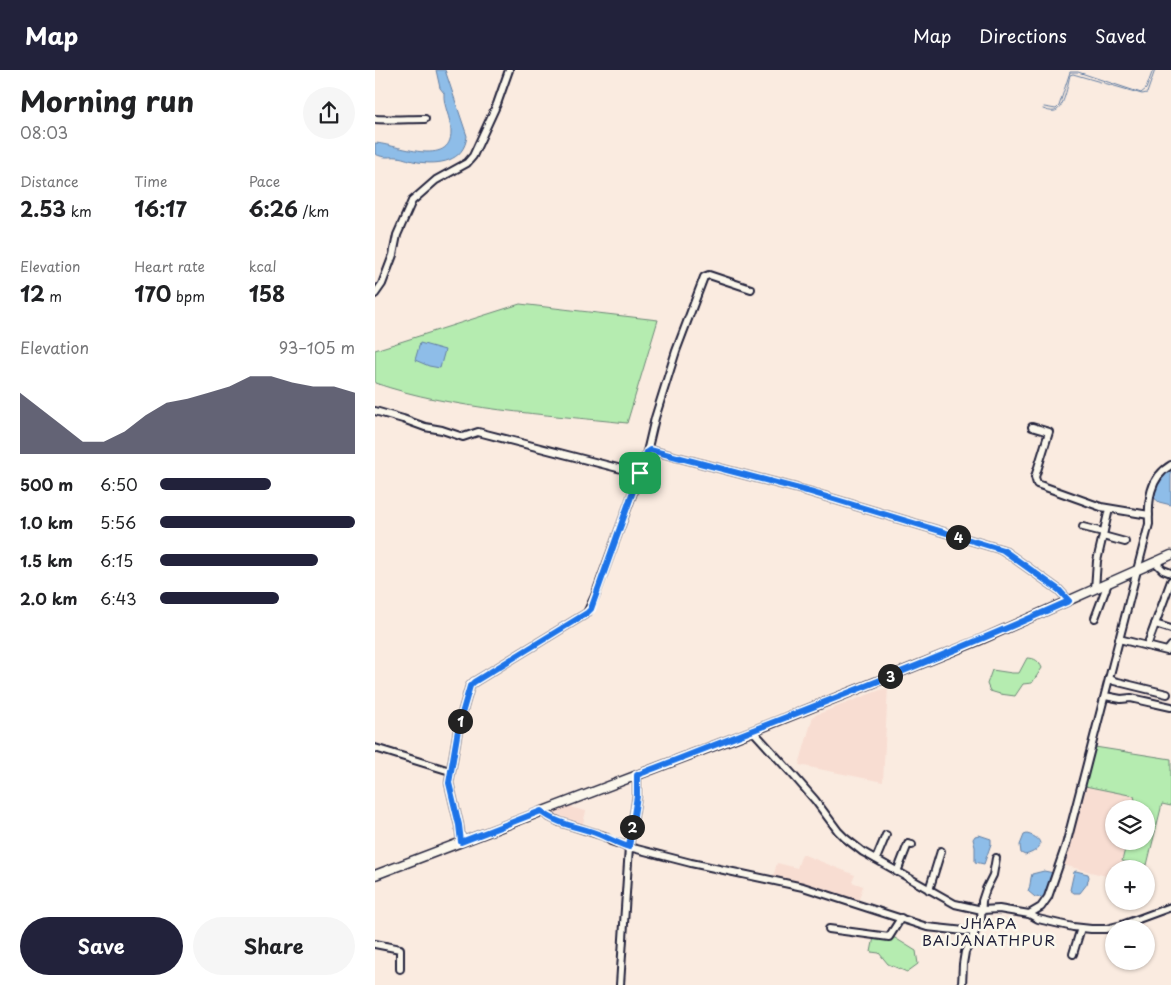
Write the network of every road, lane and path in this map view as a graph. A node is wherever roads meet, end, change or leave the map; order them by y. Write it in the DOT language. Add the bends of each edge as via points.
graph roads {
  1 [pos="509,70"];
  2 [pos="375,119"];
  3 [pos="425,119"];
  4 [pos="751,289"];
  5 [pos="375,294"];
  6 [pos="375,411"];
  7 [pos="1032,427"];
  8 [pos="647,452"];
  9 [pos="1171,465"];
  10 [pos="640,473"];
  11 [pos="1109,509"];
  12 [pos="1149,515"];
  13 [pos="1083,527"];
  14 [pos="1103,534"];
  15 [pos="1125,542"];
  16 [pos="1171,555"];
  17 [pos="1155,562"];
  18 [pos="1137,570"];
  19 [pos="1171,573"];
  20 [pos="1171,581"];
  21 [pos="1108,583"];
  22 [pos="1095,589"];
  23 [pos="1069,601"];
  24 [pos="1095,618"];
  25 [pos="1155,624"];
  26 [pos="1171,628"];
  27 [pos="1119,639"];
  28 [pos="1147,646"];
  29 [pos="1171,646"];
  30 [pos="1109,678"];
  31 [pos="1167,694"];
  32 [pos="1105,696"];
  33 [pos="1171,707"];
  34 [pos="753,731"];
  35 [pos="375,748"];
  36 [pos="450,771"];
  37 [pos="637,775"];
  38 [pos="541,811"];
  39 [pos="886,836"];
  40 [pos="461,842"];
  41 [pos="912,845"];
  42 [pos="629,847"];
  43 [pos="941,851"];
  44 [pos="996,858"];
  45 [pos="876,859"];
  46 [pos="897,872"];
  47 [pos="375,875"];
  48 [pos="929,890"];
  49 [pos="1041,907"];
  50 [pos="1171,907"];
  51 [pos="982,910"];
  52 [pos="1029,914"];
  53 [pos="901,918"];
  54 [pos="1038,919"];
  55 [pos="1081,928"];
  56 [pos="829,929"];
  57 [pos="974,932"];
  58 [pos="375,944"];
  59 [pos="1073,954"];
  60 [pos="400,970"];
  61 [pos="620,985"];
  62 [pos="962,985"];
  1 -- 5 [label="street" via="473,156 467,163 436,180 412,201 397,235 382,284"];
  2 -- 3 [label="street"];
  4 -- 8 [label="street" via="709,275 704,277 676,351"];
  6 -- 10 [label="street" via="463,437 478,432"];
  7 -- 11 [label="street" via="1049,432 1035,477 1037,484"];
  8 -- 10 [label="street"];
  8 -- 23 [label="street" via="653,450 807,491 1003,550 1059,590"];
  9 -- 12 [label="street" via="1154,482"];
  10 -- 36 [label="street" via="591,609 470,686"];
  11 -- 12 [label="street"];
  11 -- 14 [label="street"];
  12 -- 18 [label="street"];
  13 -- 14 [label="street"];
  14 -- 15 [label="street"];
  14 -- 22 [label="street"];
  16 -- 17 [label="main road"];
  17 -- 18 [label="main road"];
  17 -- 19 [label="street"];
  18 -- 21 [label="main road"];
  18 -- 27 [label="street"];
  20 -- 25 [label="street"];
  21 -- 22 [label="main road"];
  21 -- 24 [label="street"];
  22 -- 23 [label="main road"];
  23 -- 34 [label="main road"];
  25 -- 26 [label="street"];
  25 -- 28 [label="street"];
  27 -- 28 [label="street"];
  27 -- 30 [label="street"];
  28 -- 29 [label="street" via="1167,650"];
  30 -- 31 [label="street"];
  30 -- 32 [label="street"];
  32 -- 33 [label="street"];
  32 -- 49 [label="street" via="1068,838 1053,886"];
  34 -- 37 [label="main road"];
  34 -- 45 [label="street" via="815,800 838,831"];
  35 -- 36 [label="street"];
  36 -- 40 [label="street" via="450,792"];
  37 -- 38 [label="main road"];
  37 -- 42 [label="street"];
  38 -- 40 [label="main road"];
  38 -- 42 [label="street" via="560,822"];
  39 -- 45 [label="street"];
  40 -- 47 [label="main road"];
  41 -- 46 [label="street" via="908,844"];
  42 -- 53 [label="street" via="803,886"];
  42 -- 61 [label="street"];
  43 -- 48 [label="street"];
  44 -- 51 [label="street"];
  45 -- 46 [label="street"];
  46 -- 48 [label="street"];
  48 -- 51 [label="street" via="955,904"];
  49 -- 52 [label="street"];
  49 -- 54 [label="street"];
  50 -- 55 [label="street" via="1122,926"];
  51 -- 52 [label="street"];
  51 -- 57 [label="street"];
  52 -- 54 [label="street"];
  53 -- 56 [label="street" via="889,937"];
  53 -- 57 [label="street" via="927,927"];
  54 -- 55 [label="street"];
  55 -- 59 [label="street"];
  57 -- 62 [label="street" via="965,952"];
  58 -- 60 [label="street" via="400,949"];
}
